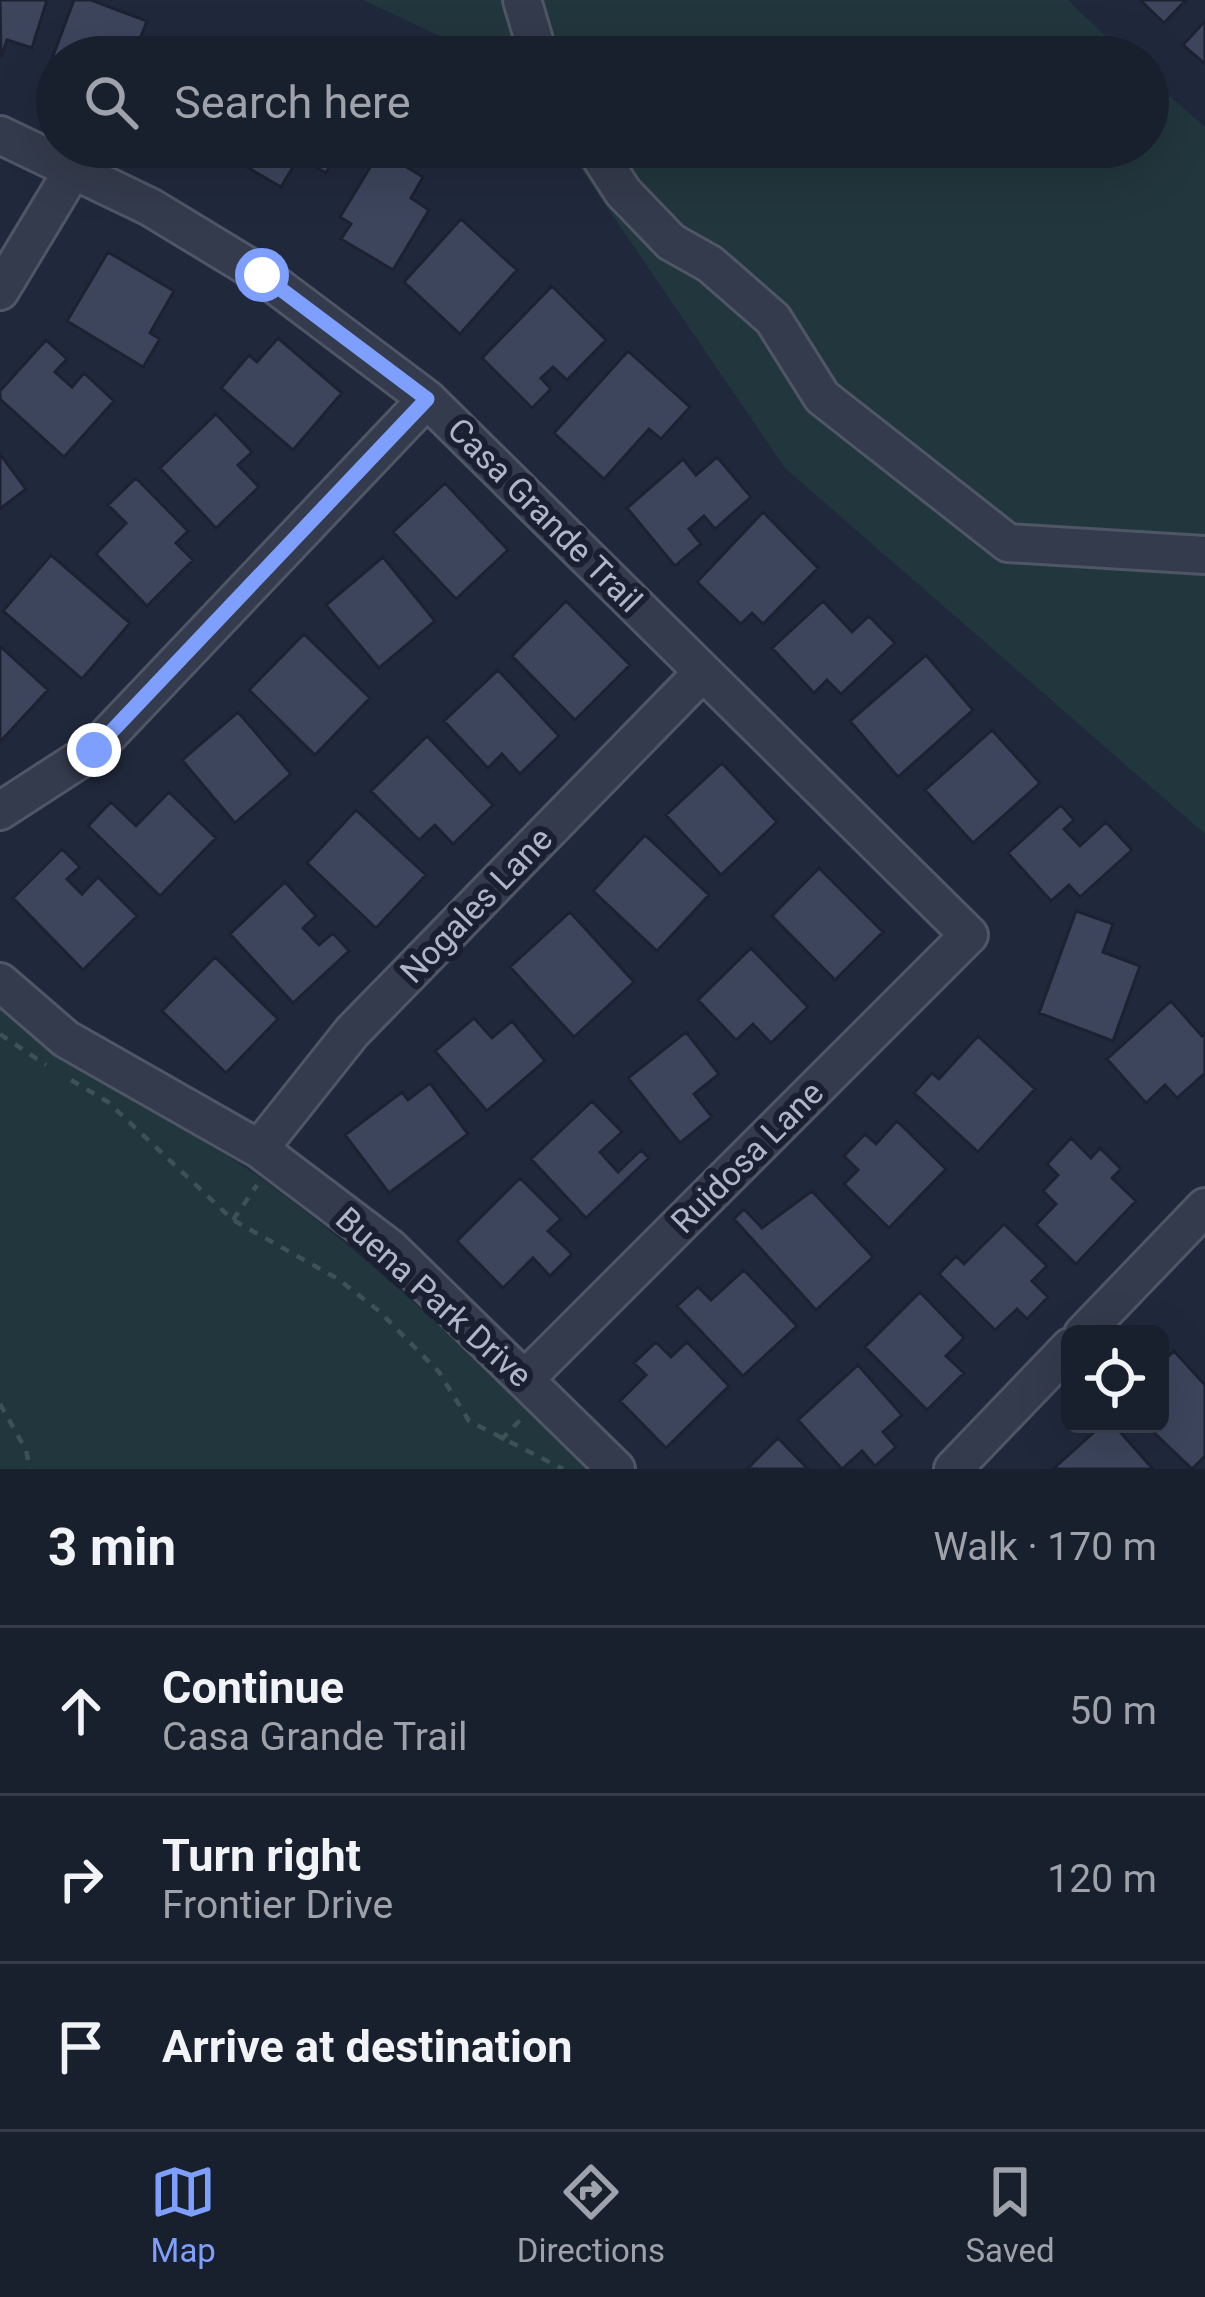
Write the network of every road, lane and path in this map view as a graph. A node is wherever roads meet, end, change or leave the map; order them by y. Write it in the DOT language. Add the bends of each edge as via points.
graph roads {
  1 [pos="522,0"];
  2 [pos="533,36"];
  3 [pos="0,135"];
  4 [pos="36,152"];
  5 [pos="69,168"];
  6 [pos="608,168"];
  7 [pos="73,170"];
  8 [pos="0,291"];
  9 [pos="427,399"];
  10 [pos="1205,555"];
  11 [pos="704,672"];
  12 [pos="0,811"];
  13 [pos="969,935"];
  14 [pos="0,982"];
  15 [pos="0,1034"];
  16 [pos="258,1167"];
  17 [pos="1205,1207"];
  18 [pos="233,1220"];
  19 [pos="1092,1325"];
  20 [pos="1061,1356"];
  21 [pos="525,1379"];
  22 [pos="0,1403"];
  23 [pos="524,1416"];
  24 [pos="501,1440"];
  25 [pos="30,1469"];
  26 [pos="562,1469"];
  27 [pos="616,1469"];
  28 [pos="952,1469"];
  1 -- 2 [label="street"];
  3 -- 4 [label="street, Casa Grande Trail"];
  5 -- 7 [label="street, Casa Grande Trail"];
  6 -- 10 [label="street" via="671,242 773,319 822,397 1008,543"];
  7 -- 8 [label="street"];
  7 -- 9 [label="street, Casa Grande Trail" via="262,275"];
  9 -- 11 [label="street, Casa Grande Trail"];
  9 -- 12 [label="street" via="94,750"];
  11 -- 13 [label="street, Casa Grande Trail"];
  11 -- 16 [label="street, Nogales Lane" via="352,1032"];
  13 -- 21 [label="street, Ruidosa Lane"];
  14 -- 16 [label="street, Buena Park Drive" via="66,1039"];
  15 -- 18 [label="path" via="108,1102"];
  16 -- 18 [label="path"];
  16 -- 21 [label="street, Buena Park Drive" via="390,1248"];
  17 -- 19 [label="street"];
  18 -- 24 [label="path" via="380,1311 439,1372 469,1421"];
  20 -- 28 [label="street"];
  21 -- 27 [label="street, Buena Park Drive"];
  22 -- 25 [label="path"];
  23 -- 24 [label="path"];
  24 -- 26 [label="path"];
}
